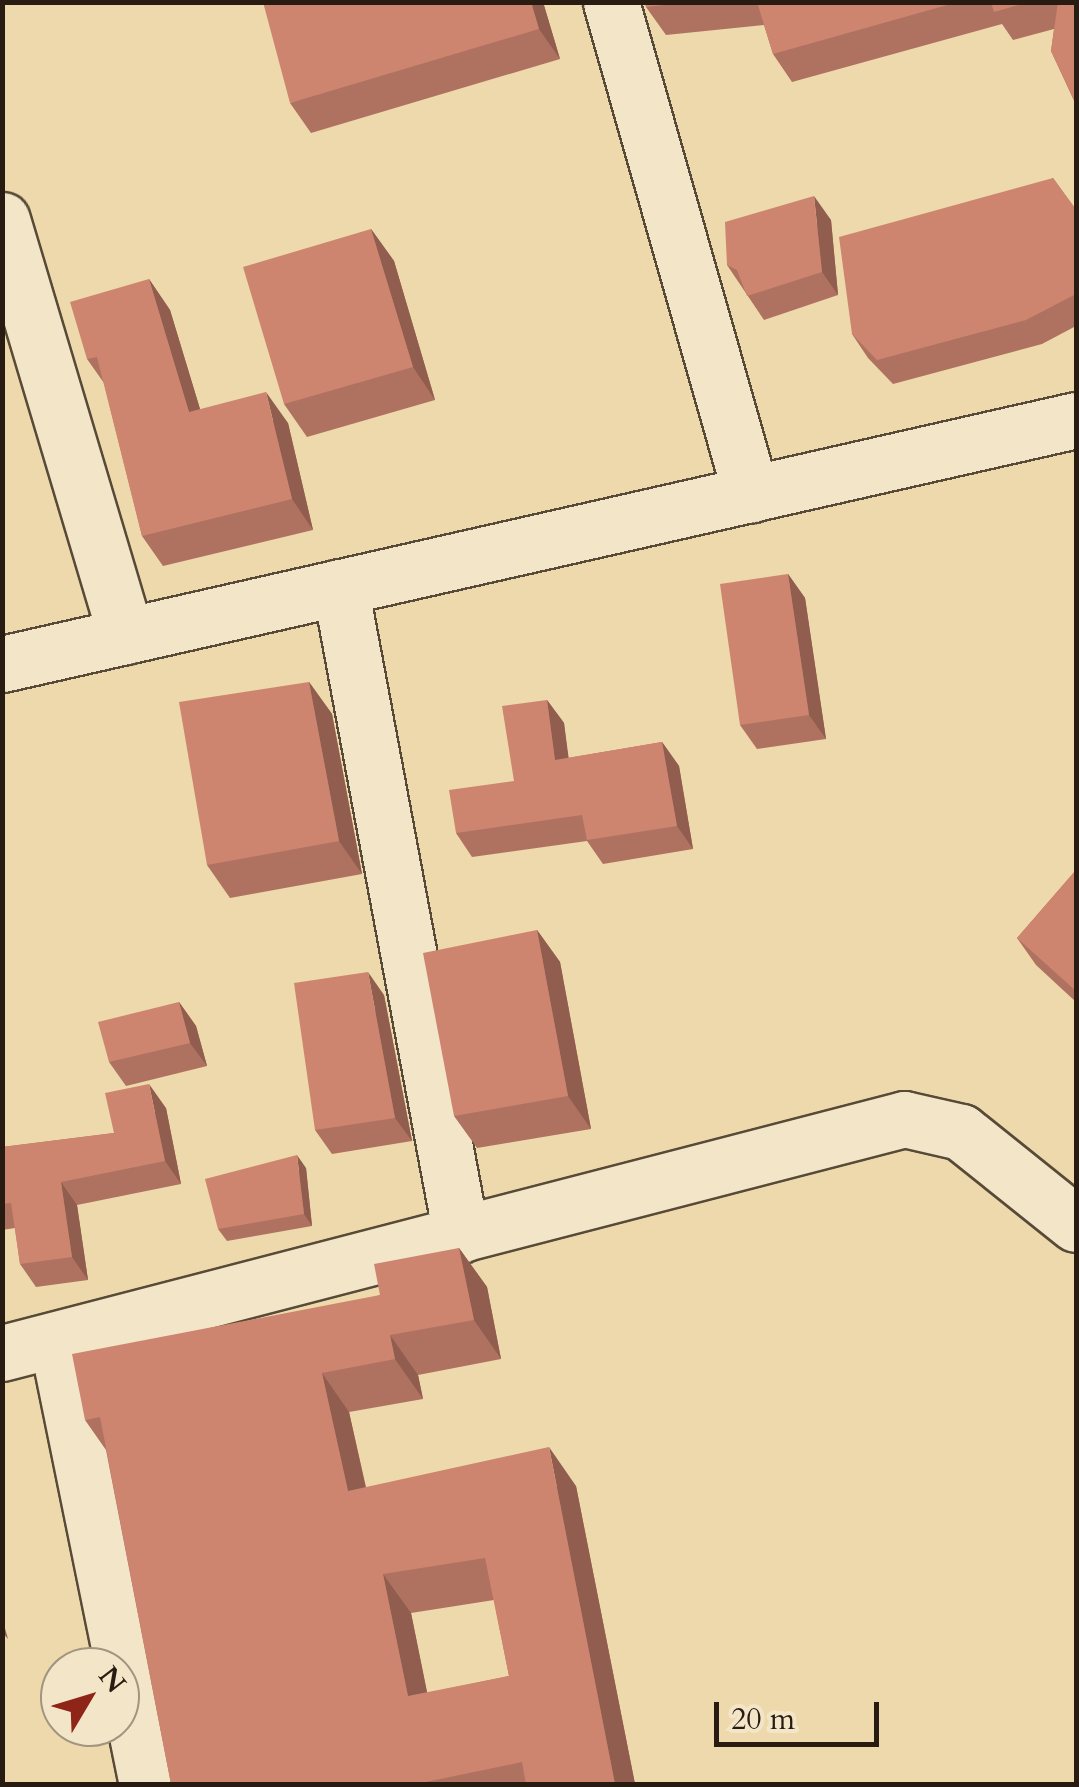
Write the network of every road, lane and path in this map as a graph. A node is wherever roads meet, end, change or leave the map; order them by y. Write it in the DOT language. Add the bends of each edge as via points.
graph roads {
  1 [pos="611,2"];
  2 [pos="2,220"];
  3 [pos="1076,420"];
  4 [pos="751,494"];
  5 [pos="340,588"];
  6 [pos="126,636"];
  7 [pos="2,664"];
  8 [pos="1076,1224"];
  9 [pos="461,1235"];
  10 [pos="57,1342"];
  11 [pos="2,1353"];
  12 [pos="147,1784"];
  1 -- 4 [label="street"];
  2 -- 6 [label="street"];
  3 -- 4 [label="street"];
  4 -- 5 [label="street"];
  5 -- 6 [label="street"];
  5 -- 9 [label="street"];
  6 -- 7 [label="street"];
  8 -- 9 [label="street" via="962,1132 904,1118"];
  9 -- 10 [label="street"];
  10 -- 11 [label="street"];
  10 -- 12 [label="street"];
}
